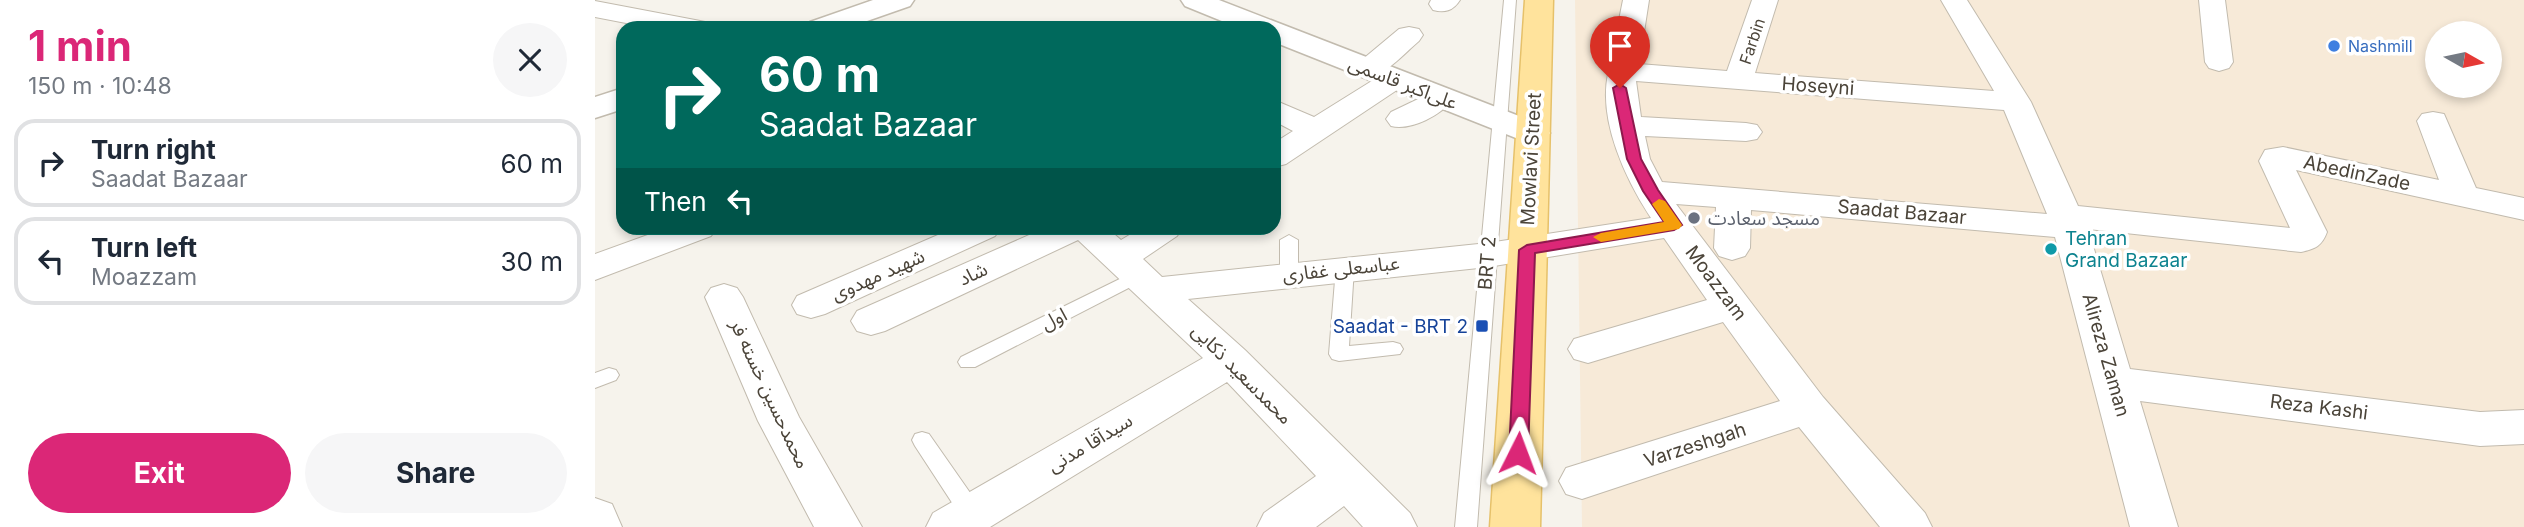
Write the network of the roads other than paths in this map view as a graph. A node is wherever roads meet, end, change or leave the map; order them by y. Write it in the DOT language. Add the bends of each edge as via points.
graph roads {
  1 [pos="900,0"];
  2 [pos="1195,0"];
  3 [pos="1510,0"];
  4 [pos="1539,0"];
  5 [pos="1636,0"];
  6 [pos="1765,0"];
  7 [pos="1954,0"];
  8 [pos="2212,0"];
  9 [pos="595,9"];
  10 [pos="658,21"];
  11 [pos="840,21"];
  12 [pos="1247,21"];
  13 [pos="1281,35"];
  14 [pos="1409,35"];
  15 [pos="2219,62"];
  16 [pos="1621,71"];
  17 [pos="1380,75"];
  18 [pos="1738,81"];
  19 [pos="1439,98"];
  20 [pos="616,100"];
  21 [pos="2016,102"];
  22 [pos="595,108"];
  23 [pos="1281,112"];
  24 [pos="1402,119"];
  25 [pos="2433,121"];
  26 [pos="1628,126"];
  27 [pos="1516,127"];
  28 [pos="1316,130"];
  29 [pos="1746,132"];
  30 [pos="1281,152"];
  31 [pos="1650,191"];
  32 [pos="1734,196"];
  33 [pos="2462,196"];
  34 [pos="2524,209"];
  35 [pos="2068,222"];
  36 [pos="1674,225"];
  37 [pos="681,235"];
  38 [pos="967,235"];
  39 [pos="1059,235"];
  40 [pos="1094,235"];
  41 [pos="1161,235"];
  42 [pos="2307,238"];
  43 [pos="1732,248"];
  44 [pos="1527,250"];
  45 [pos="1488,255"];
  46 [pos="595,268"];
  47 [pos="1345,268"];
  48 [pos="1139,274"];
  49 [pos="724,297"];
  50 [pos="811,305"];
  51 [pos="1733,306"];
  52 [pos="871,321"];
  53 [pos="1393,349"];
  54 [pos="1588,349"];
  55 [pos="1231,359"];
  56 [pos="968,362"];
  57 [pos="2114,382"];
  58 [pos="1808,408"];
  59 [pos="2524,427"];
  60 [pos="922,440"];
  61 [pos="1346,479"];
  62 [pos="1582,481"];
  63 [pos="595,517"];
  64 [pos="961,520"];
  65 [pos="598,527"];
  66 [pos="838,527"];
  67 [pos="1281,527"];
  68 [pos="1392,527"];
  69 [pos="1466,527"];
  70 [pos="1515,527"];
  71 [pos="1908,527"];
  72 [pos="2154,527"];
  1 -- 11 [label="street"];
  2 -- 12 [label="street"];
  3 -- 27 [label="lane, BRT 2"];
  4 -- 27 [label="main road, Mowlavi Street"];
  5 -- 16 [label="street, Moazzam"];
  6 -- 18 [label="street, Farbin"];
  7 -- 21 [label="street, Alireza Zaman"];
  8 -- 15 [label="street"];
  9 -- 10 [label="street"];
  13 -- 17 [label="street, علی‌اکبر قاسمی"];
  14 -- 17 [label="street"];
  16 -- 18 [label="street, Hoseyni"];
  16 -- 26 [label="street, Moazzam"];
  17 -- 19 [label="street, علی‌اکبر قاسمی"];
  17 -- 28 [label="street"];
  18 -- 21 [label="street, Hoseyni" via="1860,75"];
  19 -- 24 [label="street"];
  19 -- 27 [label="street, علی‌اکبر قاسمی"];
  20 -- 22 [label="street"];
  21 -- 35 [label="street, Alireza Zaman"];
  23 -- 28 [label="street"];
  25 -- 33 [label="street"];
  26 -- 29 [label="street"];
  26 -- 31 [label="street, Moazzam" via="1634,159"];
  27 -- 44 [label="main road, Mowlavi Street"];
  27 -- 45 [label="lane, BRT 2"];
  28 -- 30 [label="street"];
  31 -- 32 [label="street, Saadat Bazaar"];
  31 -- 36 [label="street, Moazzam"];
  32 -- 35 [label="street, Saadat Bazaar"];
  32 -- 43 [label="street"];
  33 -- 34 [label="street, AbedinZade"];
  33 -- 42 [label="street, AbedinZade" via="2277,158 2309,232"];
  35 -- 42 [label="street, Saadat Bazaar"];
  35 -- 57 [label="street, Alireza Zaman"];
  36 -- 44 [label="street"];
  36 -- 51 [label="street, Moazzam"];
  37 -- 46 [label="street"];
  38 -- 50 [label="street, شهید مهدوی"];
  39 -- 52 [label="street, شاد"];
  40 -- 48 [label="street, محمدسعید ذکایی"];
  41 -- 48 [label="street"];
  44 -- 45 [label="street, عباسعلی غفاری"];
  44 -- 70 [label="main road, Mowlavi Street"];
  45 -- 47 [label="street, عباسعلی غفاری"];
  45 -- 69 [label="lane, BRT 2"];
  47 -- 48 [label="street, عباسعلی غفاری" via="1289,257"];
  47 -- 53 [label="lane" via="1339,354"];
  48 -- 55 [label="street, محمدسعید ذکایی"];
  48 -- 56 [label="lane, اول"];
  49 -- 66 [label="street, محمدحسین خسته فر" via="779,421"];
  51 -- 54 [label="street"];
  51 -- 58 [label="street, Moazzam"];
  55 -- 61 [label="street, محمدسعید ذکایی"];
  55 -- 64 [label="street, سیدآقا مدنی"];
  57 -- 59 [label="street, Reza Kashi" via="2480,429"];
  57 -- 72 [label="street, Alireza Zaman"];
  58 -- 62 [label="street, Varzeshgah"];
  58 -- 71 [label="street, Moazzam"];
  60 -- 64 [label="lane"];
  61 -- 67 [label="street"];
  61 -- 68 [label="street, محمدسعید ذکایی"];
  63 -- 65 [label="street"];
}
